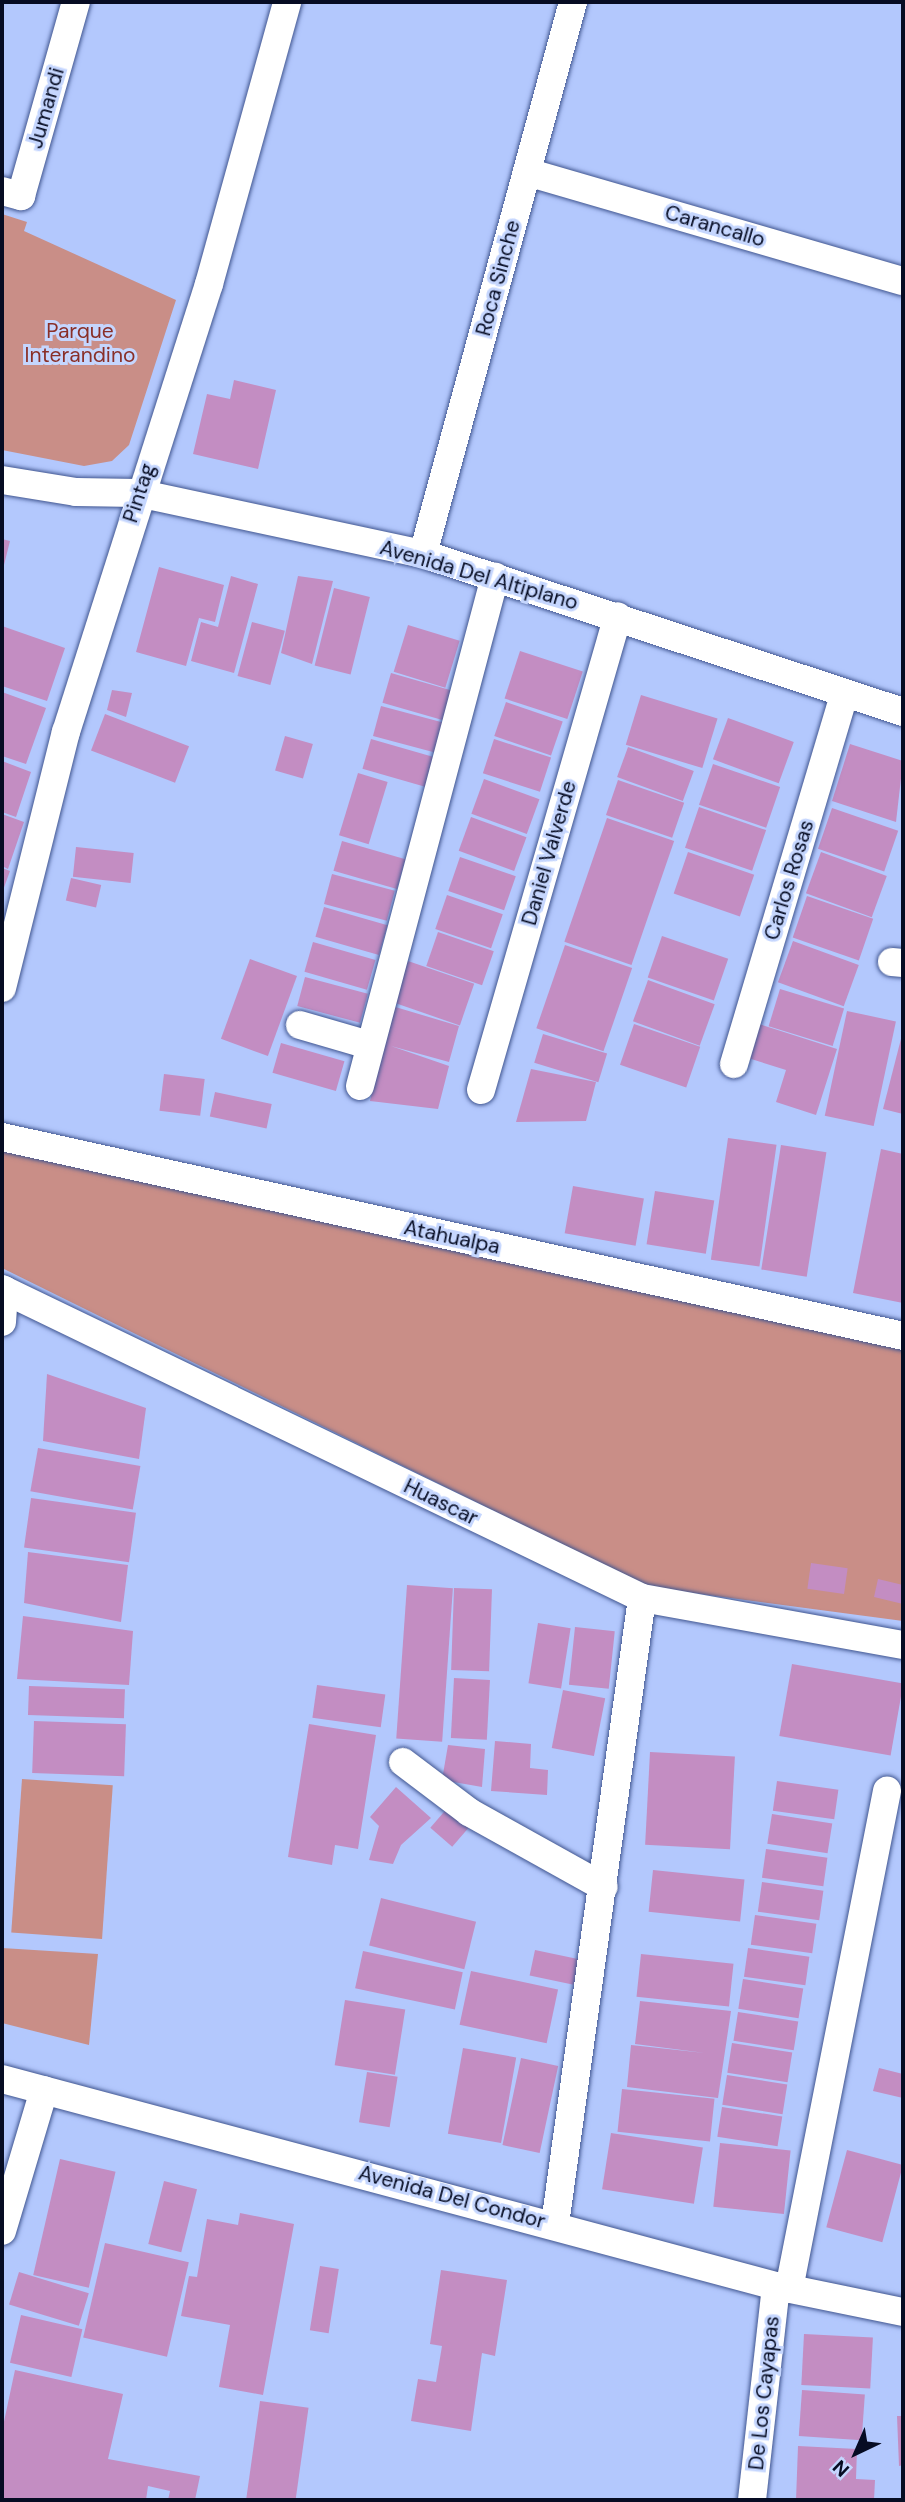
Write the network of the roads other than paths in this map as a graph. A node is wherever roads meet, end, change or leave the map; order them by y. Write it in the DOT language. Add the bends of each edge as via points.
graph roads {
  1 [pos="76,2"];
  2 [pos="573,2"];
  3 [pos="279,4"];
  4 [pos="527,172"];
  5 [pos="2,191"];
  6 [pos="903,281"];
  7 [pos="2,480"];
  8 [pos="138,493"];
  9 [pos="423,554"];
  10 [pos="495,577"];
  11 [pos="618,616"];
  12 [pos="844,695"];
  13 [pos="903,712"];
  14 [pos="2,988"];
  15 [pos="300,1025"];
  16 [pos="369,1045"];
  17 [pos="734,1064"];
  18 [pos="360,1086"];
  19 [pos="481,1090"];
  20 [pos="2,1137"];
  21 [pos="3,1290"];
  22 [pos="2,1322"];
  23 [pos="903,1336"];
  24 [pos="642,1598"];
  25 [pos="903,1645"];
  26 [pos="403,1762"];
  27 [pos="887,1791"];
  28 [pos="604,1887"];
  29 [pos="2,2079"];
  30 [pos="44,2090"];
  31 [pos="555,2224"];
  32 [pos="2,2231"];
  33 [pos="783,2288"];
  34 [pos="903,2312"];
  35 [pos="752,2500"];
  1 -- 5 [label="street, Jumandi" via="21,196"];
  2 -- 4 [label="street, Roca Sinche"];
  3 -- 8 [label="street, Pintag" via="209,284"];
  4 -- 6 [label="street, Carancallo"];
  4 -- 9 [label="street, Roca Sinche"];
  7 -- 8 [label="street, Avenida Del Altiplano" via="76,492"];
  8 -- 9 [label="street, Avenida Del Altiplano"];
  8 -- 14 [label="street, Pintag" via="66,732"];
  9 -- 10 [label="street, Avenida Del Altiplano"];
  10 -- 11 [label="street, Avenida Del Altiplano"];
  10 -- 16 [label="street"];
  11 -- 12 [label="street, Avenida Del Altiplano"];
  11 -- 19 [label="street, Daniel Valverde"];
  12 -- 13 [label="street, Avenida Del Altiplano"];
  12 -- 17 [label="street, Carlos Rosas"];
  15 -- 16 [label="street"];
  16 -- 18 [label="street"];
  20 -- 23 [label="street, Atahualpa"];
  21 -- 22 [label="street"];
  21 -- 24 [label="street, Huascar"];
  24 -- 25 [label="street, Huascar"];
  24 -- 28 [label="street"];
  26 -- 28 [label="street" via="469,1812"];
  27 -- 33 [label="street, De Los Cayapas"];
  28 -- 31 [label="street"];
  29 -- 30 [label="street, Avenida Del Condor"];
  30 -- 31 [label="street, Avenida Del Condor"];
  30 -- 32 [label="street"];
  31 -- 33 [label="street, Avenida Del Condor"];
  33 -- 34 [label="street, Avenida Del Condor"];
  33 -- 35 [label="street, De Los Cayapas"];
}
